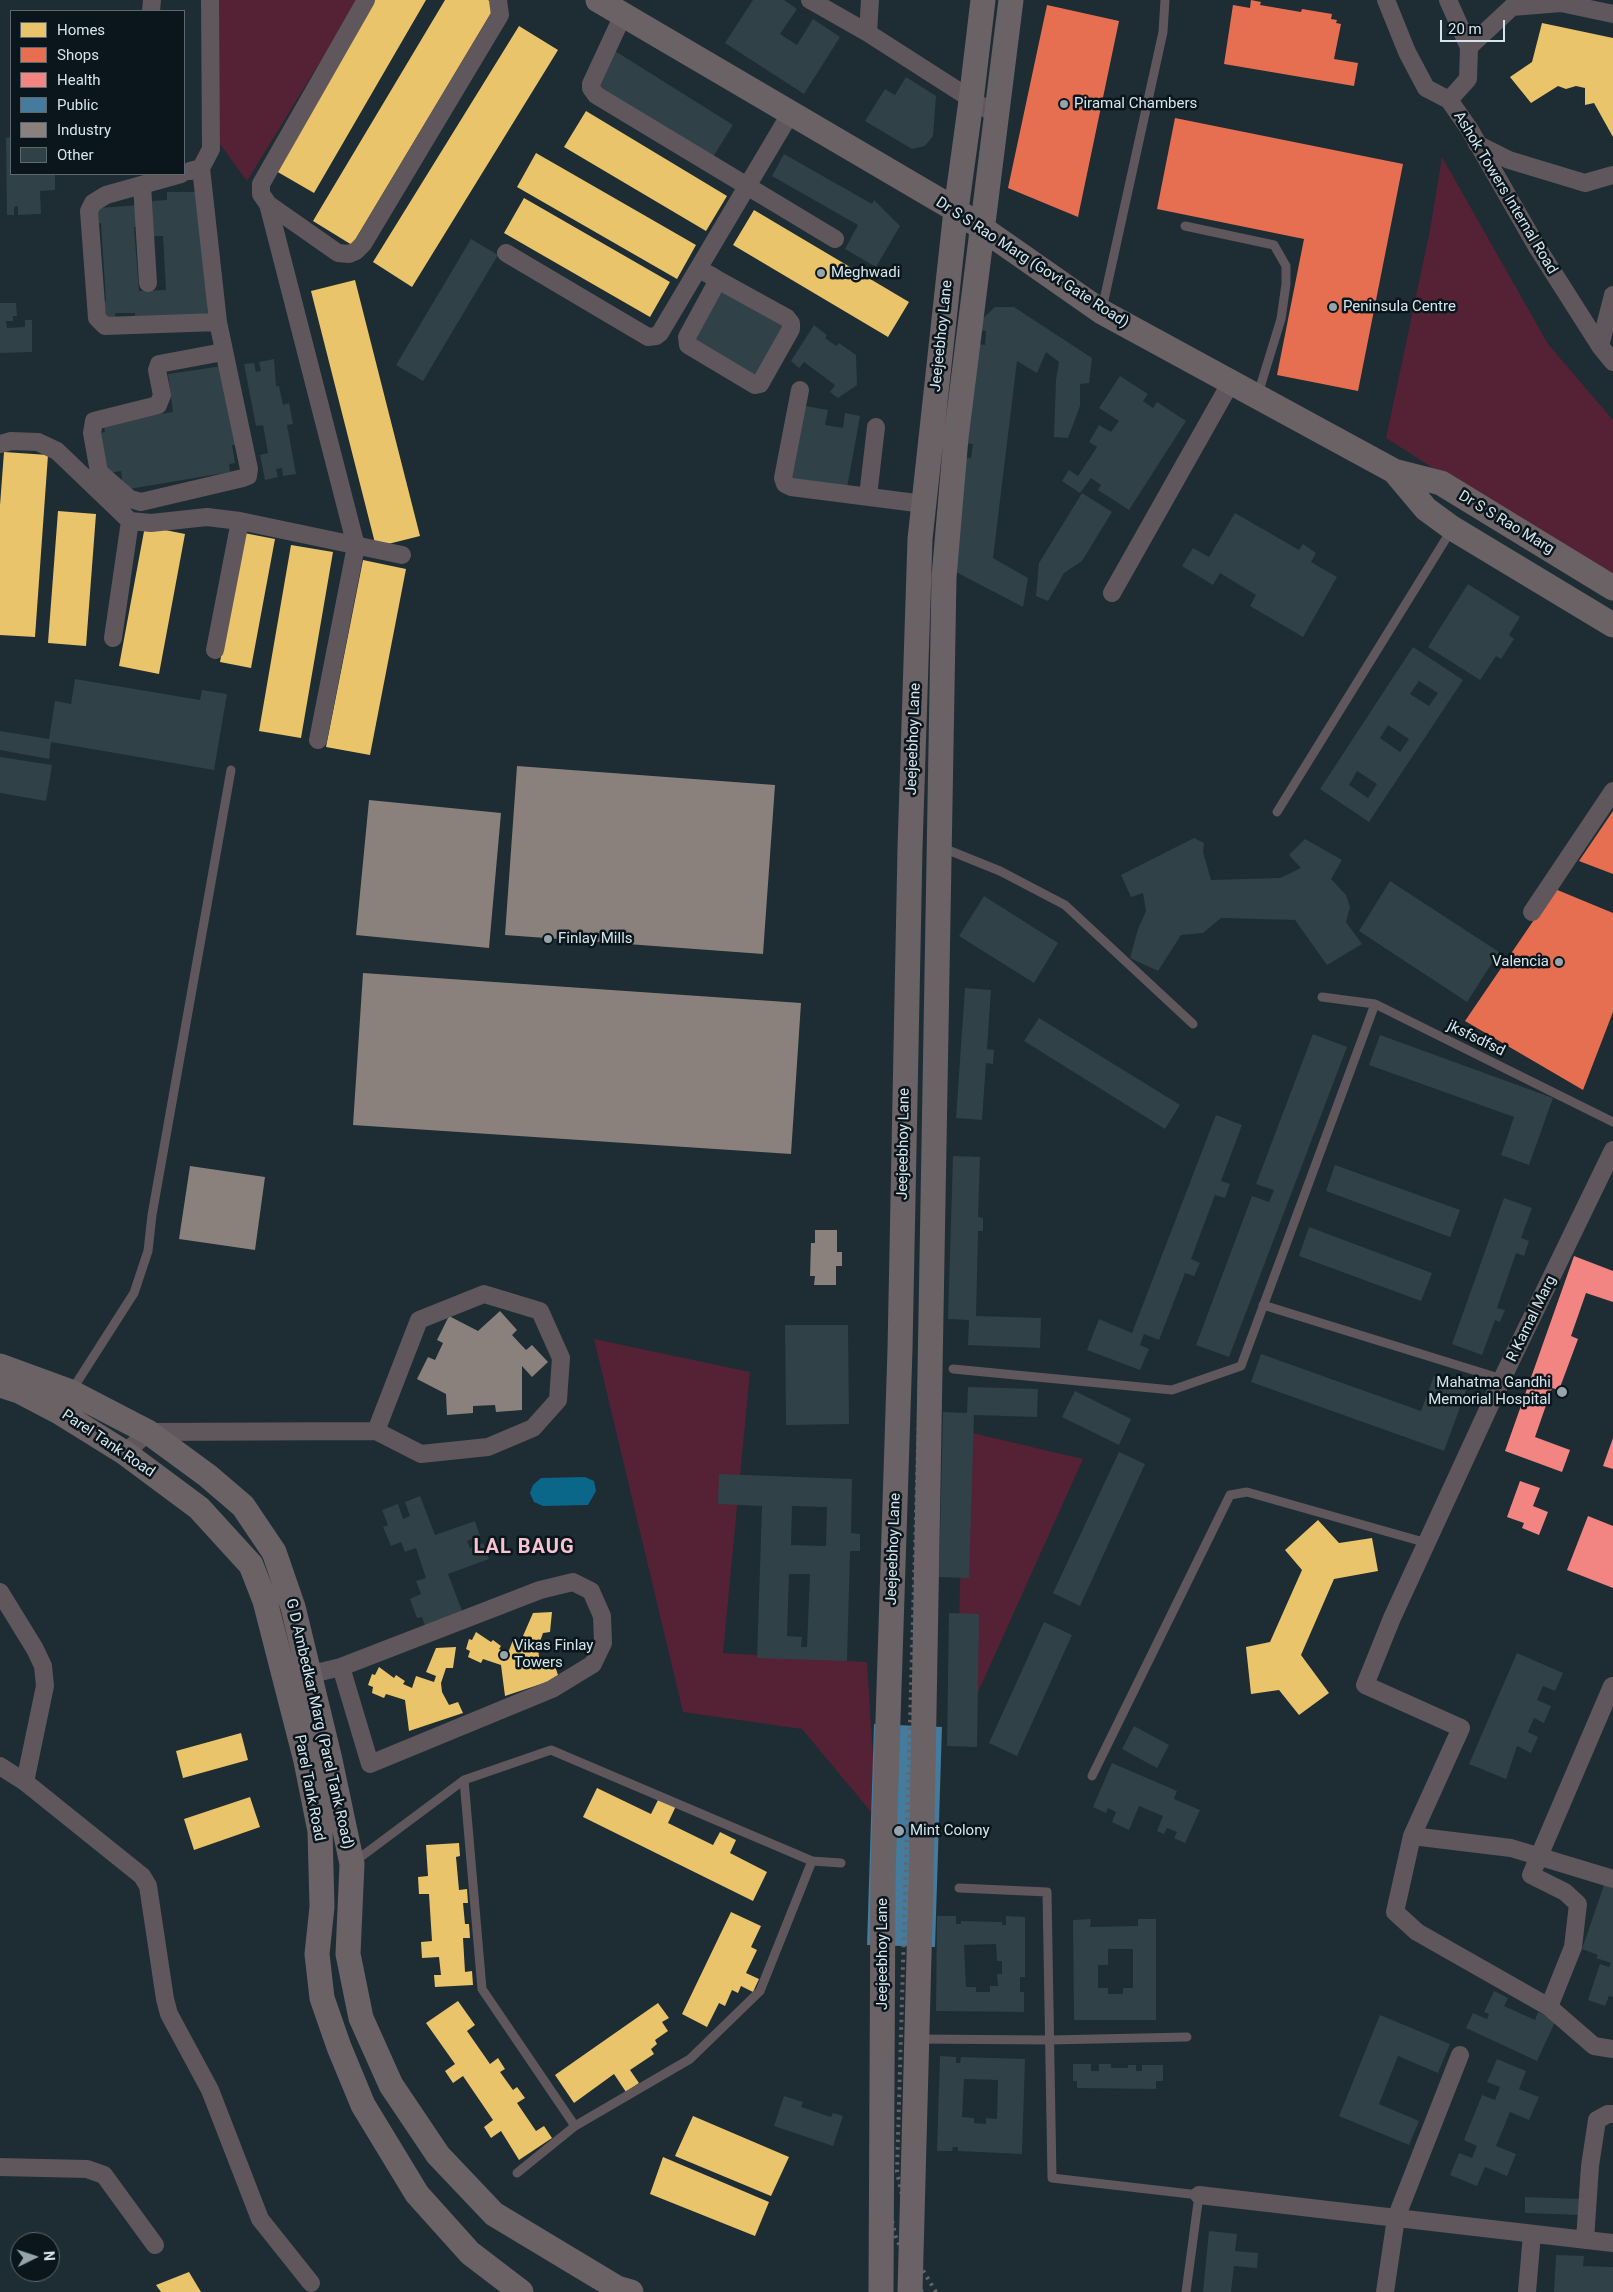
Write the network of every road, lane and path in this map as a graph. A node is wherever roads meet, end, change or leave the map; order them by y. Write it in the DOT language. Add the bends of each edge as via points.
graph roads {
  1 [pos="210,0"];
  2 [pos="366,0"];
  3 [pos="498,0"];
  4 [pos="598,0"];
  5 [pos="810,0"];
  6 [pos="870,0"];
  7 [pos="983,0"];
  8 [pos="1011,0"];
  9 [pos="1165,0"];
  10 [pos="1386,0"];
  11 [pos="1448,0"];
  12 [pos="1613,14"];
  13 [pos="623,15"];
  14 [pos="868,33"];
  15 [pos="1469,47"];
  16 [pos="1449,100"];
  17 [pos="972,101"];
  18 [pos="790,114"];
  19 [pos="996,115"];
  20 [pos="1478,144"];
  21 [pos="202,168"];
  22 [pos="185,172"];
  23 [pos="175,175"];
  24 [pos="1613,176"];
  25 [pos="142,185"];
  26 [pos="747,187"];
  27 [pos="268,204"];
  28 [pos="956,210"];
  29 [pos="1186,226"];
  30 [pos="983,228"];
  31 [pos="835,239"];
  32 [pos="506,253"];
  33 [pos="698,269"];
  34 [pos="718,280"];
  35 [pos="148,283"];
  36 [pos="1613,295"];
  37 [pos="1102,312"];
  38 [pos="218,322"];
  39 [pos="1600,346"];
  40 [pos="223,352"];
  41 [pos="1613,362"];
  42 [pos="1231,382"];
  43 [pos="800,390"];
  44 [pos="1258,397"];
  45 [pos="876,427"];
  46 [pos="0,444"];
  47 [pos="928,462"];
  48 [pos="954,464"];
  49 [pos="1394,471"];
  50 [pos="868,496"];
  51 [pos="924,504"];
  52 [pos="130,521"];
  53 [pos="240,521"];
  54 [pos="1452,528"];
  55 [pos="356,546"];
  56 [pos="402,555"];
  57 [pos="1613,588"];
  58 [pos="1112,593"];
  59 [pos="1613,625"];
  60 [pos="113,638"];
  61 [pos="215,650"];
  62 [pos="318,740"];
  63 [pos="230,770"];
  64 [pos="1613,791"];
  65 [pos="1277,812"];
  66 [pos="940,847"];
  67 [pos="1532,912"];
  68 [pos="1322,997"];
  69 [pos="1375,1004"];
  70 [pos="1193,1024"];
  71 [pos="906,1042"];
  72 [pos="936,1043"];
  73 [pos="1613,1122"];
  74 [pos="1611,1159"];
  75 [pos="1264,1305"];
  76 [pos="0,1366"];
  77 [pos="953,1369"];
  78 [pos="1502,1380"];
  79 [pos="0,1384"];
  80 [pos="65,1402"];
  81 [pos="376,1431"];
  82 [pos="148,1432"];
  83 [pos="125,1453"];
  84 [pos="1427,1543"];
  85 [pos="0,1592"];
  86 [pos="892,1602"];
  87 [pos="926,1603"];
  88 [pos="341,1667"];
  89 [pos="310,1675"];
  90 [pos="284,1680"];
  91 [pos="1612,1686"];
  92 [pos="0,1766"];
  93 [pos="1092,1776"];
  94 [pos="464,1780"];
  95 [pos="25,1782"];
  96 [pos="345,1828"];
  97 [pos="320,1831"];
  98 [pos="1412,1836"];
  99 [pos="1538,1856"];
  100 [pos="812,1861"];
  101 [pos="841,1863"];
  102 [pos="352,1864"];
  103 [pos="1613,1879"];
  104 [pos="959,1888"];
  105 [pos="1549,2007"];
  106 [pos="1187,2037"];
  107 [pos="1050,2040"];
  108 [pos="916,2044"];
  109 [pos="883,2049"];
  110 [pos="1613,2049"];
  111 [pos="1460,2055"];
  112 [pos="1613,2114"];
  113 [pos="575,2126"];
  114 [pos="0,2167"];
  115 [pos="517,2173"];
  116 [pos="1199,2194"];
  117 [pos="1396,2218"];
  118 [pos="1532,2234"];
  119 [pos="1585,2240"];
  120 [pos="1613,2243"];
  121 [pos="155,2245"];
  122 [pos="312,2283"];
  123 [pos="521,2292"];
  124 [pos="631,2292"];
  125 [pos="881,2292"];
  126 [pos="910,2292"];
  127 [pos="1186,2292"];
  128 [pos="1385,2292"];
  129 [pos="1528,2292"];
  1 -- 21 [label="street" via="211,149"];
  2 -- 27 [label="street" via="261,184 261,194"];
  3 -- 27 [label="street" via="500,15 356,251 338,253"];
  4 -- 13 [label="street, Dr S S Rao Marg (Govt Gate Road)"];
  5 -- 14 [label="street"];
  6 -- 14 [label="street"];
  7 -- 17 [label="street, Jeejeebhoy Lane"];
  8 -- 19 [label="street"];
  9 -- 37 [label="lane" via="1163,32"];
  10 -- 16 [label="street, Ashok Towers Internal Road" via="1426,88"];
  11 -- 15 [label="street"];
  12 -- 15 [label="street" via="1561,3 1512,6"];
  13 -- 18 [label="street, Dr S S Rao Marg (Govt Gate Road)"];
  13 -- 26 [label="street" via="591,84 596,95"];
  14 -- 17 [label="street"];
  15 -- 16 [label="street" via="1468,79"];
  16 -- 20 [label="street, Ashok Towers Internal Road"];
  17 -- 19 [label="street"];
  17 -- 28 [label="street, Jeejeebhoy Lane"];
  18 -- 26 [label="street"];
  18 -- 28 [label="street, Dr S S Rao Marg (Govt Gate Road)"];
  19 -- 30 [label="street"];
  20 -- 24 [label="street" via="1509,160 1586,183"];
  20 -- 39 [label="street, Ashok Towers Internal Road" via="1537,248"];
  21 -- 22 [label="street"];
  21 -- 38 [label="street"];
  23 -- 25 [label="street"];
  25 -- 35 [label="street"];
  25 -- 38 [label="street" via="99,198 89,211 97,318 105,326"];
  26 -- 31 [label="street"];
  26 -- 33 [label="street"];
  27 -- 55 [label="street"];
  28 -- 30 [label="street, Dr S S Rao Marg (Govt Gate Road)"];
  28 -- 47 [label="street, Jeejeebhoy Lane"];
  29 -- 44 [label="lane" via="1274,245 1286,266 1281,319"];
  30 -- 37 [label="street, Dr S S Rao Marg (Govt Gate Road)"];
  30 -- 48 [label="street"];
  32 -- 33 [label="street" via="648,337 660,333"];
  33 -- 34 [label="street"];
  34 -- 34 [label="street" via="791,323 791,329 760,384 755,385 688,345 687,337"];
  36 -- 39 [label="street"];
  37 -- 42 [label="street, Dr S S Rao Marg (Govt Gate Road)"];
  38 -- 40 [label="street"];
  39 -- 41 [label="street, Ashok Towers Internal Road"];
  40 -- 40 [label="street" via="248,476 141,502 130,499 99,472 92,433 94,422 158,405 162,395 157,370 159,364"];
  42 -- 44 [label="street, Dr S S Rao Marg (Govt Gate Road)"];
  42 -- 58 [label="street"];
  43 -- 50 [label="street" via="783,478 785,484"];
  44 -- 49 [label="street, Dr S S Rao Marg (Govt Gate Road)"];
  45 -- 50 [label="street"];
  46 -- 52 [label="street" via="38,442 57,451"];
  47 -- 48 [label="street"];
  47 -- 51 [label="street, Jeejeebhoy Lane"];
  48 -- 66 [label="street" via="944,577"];
  49 -- 54 [label="street, Dr S S Rao Marg (Govt Gate Road)" via="1426,509"];
  49 -- 57 [label="street, Dr S S Rao Marg" via="1441,483"];
  50 -- 51 [label="street"];
  51 -- 71 [label="street, Jeejeebhoy Lane" via="916,648"];
  52 -- 53 [label="street" via="151,523 208,517"];
  52 -- 60 [label="street"];
  53 -- 55 [label="street"];
  53 -- 61 [label="street"];
  54 -- 59 [label="street, Dr S S Rao Marg (Govt Gate Road)"];
  54 -- 65 [label="lane"];
  55 -- 56 [label="street"];
  55 -- 62 [label="street"];
  63 -- 80 [label="lane" via="148,1251 134,1293"];
  64 -- 67 [label="street"];
  66 -- 70 [label="lane" via="1000,871 1065,906"];
  66 -- 72 [label="street"];
  68 -- 69 [label="lane, jksfsdfsd"];
  69 -- 73 [label="lane, jksfsdfsd"];
  69 -- 75 [label="lane"];
  71 -- 72 [label="street"];
  71 -- 86 [label="street, Jeejeebhoy Lane"];
  72 -- 87 [label="street"];
  74 -- 78 [label="street, R Kamal Marg"];
  75 -- 77 [label="lane" via="1241,1366 1172,1390"];
  75 -- 78 [label="lane"];
  76 -- 80 [label="street, G D Ambedkar Marg (Parel Tank Road)"];
  78 -- 84 [label="street, R Kamal Marg"];
  79 -- 80 [label="street, Parel Tank Road"];
  80 -- 82 [label="street, G D Ambedkar Marg (Parel Tank Road)"];
  80 -- 83 [label="street, Parel Tank Road"];
  81 -- 81 [label="street" via="420,1320 484,1294 540,1311 561,1358 558,1400 534,1428 488,1447 421,1454"];
  81 -- 82 [label="street"];
  82 -- 83 [label="street"];
  82 -- 89 [label="street, G D Ambedkar Marg (Parel Tank Road)" via="243,1506 264,1536 274,1552 293,1608"];
  83 -- 90 [label="street, Parel Tank Road" via="199,1508 252,1565 265,1601"];
  84 -- 93 [label="lane" via="1247,1492 1230,1495"];
  84 -- 98 [label="street, R Kamal Marg" via="1365,1685 1461,1728"];
  85 -- 95 [label="street" via="36,1648 43,1666 45,1686"];
  86 -- 87 [label="street"];
  86 -- 109 [label="street, Jeejeebhoy Lane" via="883,1874"];
  87 -- 108 [label="street"];
  88 -- 88 [label="street" via="540,1590 574,1582 592,1591 602,1616 603,1643 593,1664 552,1689 370,1764"];
  88 -- 89 [label="street"];
  89 -- 90 [label="street"];
  89 -- 96 [label="street, G D Ambedkar Marg (Parel Tank Road)"];
  90 -- 97 [label="street, Parel Tank Road" via="306,1761"];
  91 -- 99 [label="street"];
  92 -- 95 [label="street"];
  94 -- 100 [label="lane" via="551,1750"];
  94 -- 102 [label="lane"];
  94 -- 113 [label="lane" via="482,1989"];
  95 -- 122 [label="street" via="142,1876 148,1886 169,2014 210,2090 260,2219"];
  96 -- 97 [label="street"];
  96 -- 102 [label="street, G D Ambedkar Marg (Parel Tank Road)"];
  97 -- 123 [label="street, Parel Tank Road" via="322,1907 317,1954 322,1998 363,2105 417,2194 470,2254"];
  98 -- 99 [label="street" via="1512,1848"];
  98 -- 105 [label="street" via="1395,1912 1417,1932"];
  99 -- 103 [label="street"];
  99 -- 105 [label="street" via="1531,1875 1565,1892 1578,1904 1572,1947"];
  100 -- 101 [label="lane"];
  100 -- 113 [label="lane" via="760,1991 690,2059"];
  102 -- 124 [label="street, G D Ambedkar Marg (Parel Tank Road)" via="348,1954 362,2018 391,2085 438,2155 494,2214 617,2288"];
  104 -- 107 [label="lane" via="1046,1892"];
  105 -- 110 [label="street" via="1594,2046"];
  106 -- 107 [label="lane"];
  107 -- 108 [label="lane"];
  107 -- 116 [label="lane" via="1052,2178"];
  108 -- 109 [label="street"];
  108 -- 126 [label="street"];
  109 -- 125 [label="street, Jeejeebhoy Lane"];
  111 -- 117 [label="street"];
  112 -- 119 [label="street" via="1596,2120"];
  113 -- 115 [label="lane"];
  114 -- 121 [label="street" via="87,2169 104,2175"];
  116 -- 117 [label="street"];
  116 -- 127 [label="lane"];
  117 -- 118 [label="street"];
  117 -- 128 [label="street"];
  118 -- 119 [label="street"];
  118 -- 129 [label="street"];
  119 -- 120 [label="street"];
}
